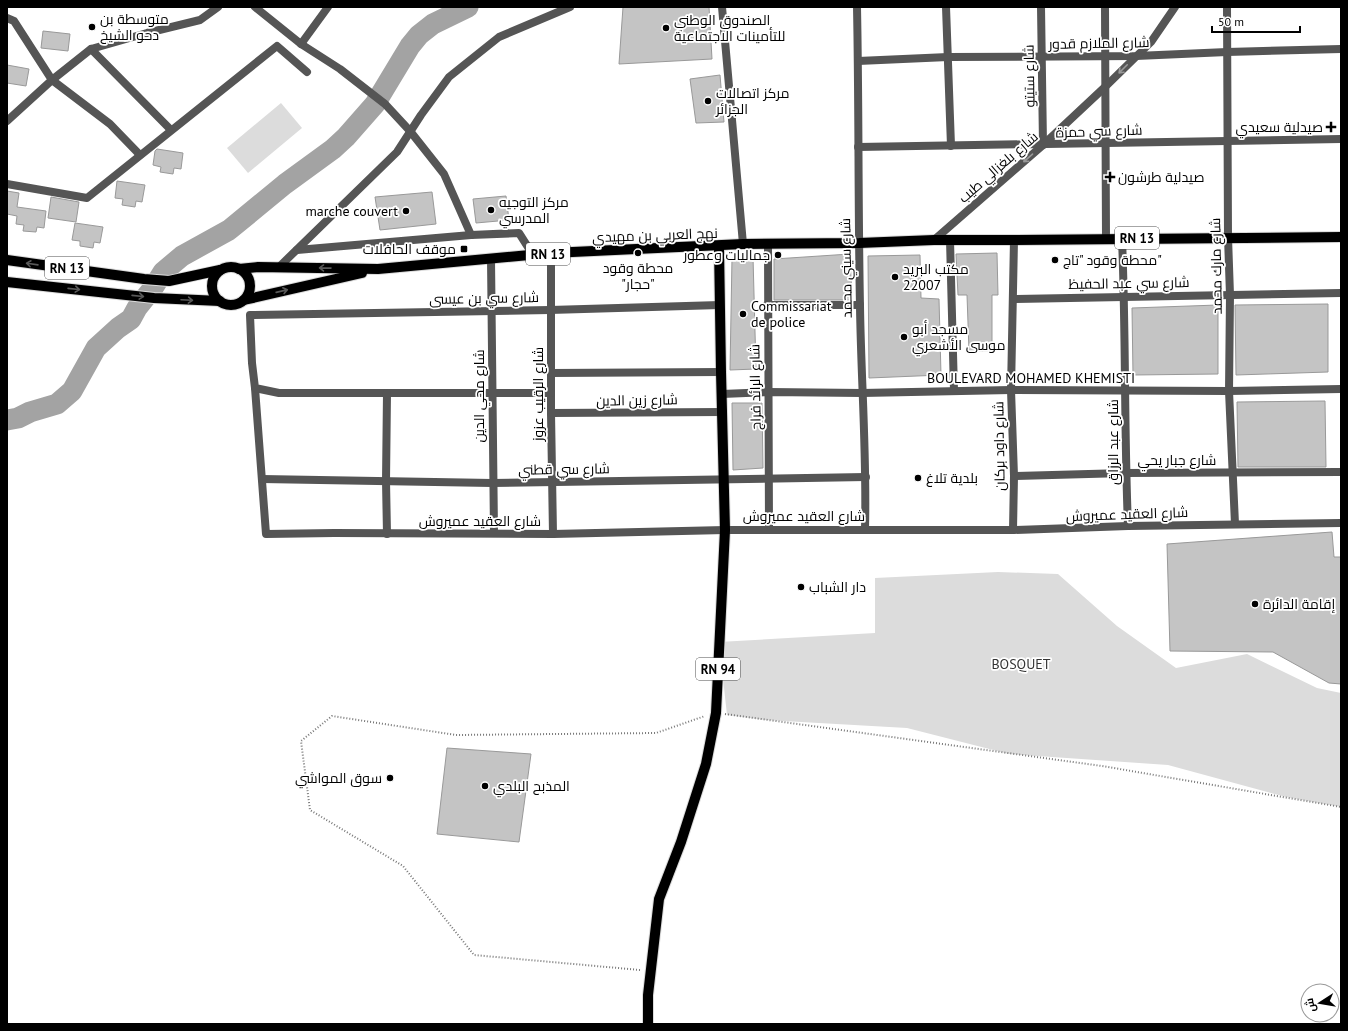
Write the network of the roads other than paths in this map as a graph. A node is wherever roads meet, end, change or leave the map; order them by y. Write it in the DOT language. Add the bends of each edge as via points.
graph roads {
  1 [pos="218,7"];
  2 [pos="255,7"];
  3 [pos="328,7"];
  4 [pos="570,7"];
  5 [pos="722,7"];
  6 [pos="857,7"];
  7 [pos="946,7"];
  8 [pos="1041,7"];
  9 [pos="1105,7"];
  10 [pos="1175,7"];
  11 [pos="1227,7"];
  12 [pos="7,18"];
  13 [pos="301,44"];
  14 [pos="91,49"];
  15 [pos="1341,49"];
  16 [pos="1227,52"];
  17 [pos="1105,56"];
  18 [pos="1136,56"];
  19 [pos="948,57"];
  20 [pos="1041,57"];
  21 [pos="858,61"];
  22 [pos="307,72"];
  23 [pos="52,80"];
  24 [pos="1105,87"];
  25 [pos="7,121"];
  26 [pos="171,130"];
  27 [pos="410,132"];
  28 [pos="1341,139"];
  29 [pos="1228,141"];
  30 [pos="1105,143"];
  31 [pos="1043,145"];
  32 [pos="951,146"];
  33 [pos="858,147"];
  34 [pos="140,155"];
  35 [pos="7,184"];
  36 [pos="471,235"];
  37 [pos="1228,237"];
  38 [pos="1341,237"];
  39 [pos="1106,239"];
  40 [pos="1122,239"];
  41 [pos="934,240"];
  42 [pos="950,240"];
  43 [pos="1014,240"];
  44 [pos="859,243"];
  45 [pos="743,244"];
  46 [pos="768,244"];
  47 [pos="720,247"];
  48 [pos="297,250"];
  49 [pos="551,253"];
  50 [pos="533,255"];
  51 [pos="491,259"];
  52 [pos="7,260"];
  53 [pos="279,268"];
  54 [pos="240,269"];
  55 [pos="378,269"];
  56 [pos="220,270"];
  57 [pos="7,282"];
  58 [pos="1341,293"];
  59 [pos="1230,295"];
  60 [pos="1124,296"];
  61 [pos="1013,299"];
  62 [pos="244,300"];
  63 [pos="220,301"];
  64 [pos="720,305"];
  65 [pos="767,305"];
  66 [pos="860,305"];
  67 [pos="492,310"];
  68 [pos="550,310"];
  69 [pos="721,372"];
  70 [pos="552,373"];
  71 [pos="255,388"];
  72 [pos="1341,389"];
  73 [pos="1011,390"];
  74 [pos="954,391"];
  75 [pos="1125,391"];
  76 [pos="1229,391"];
  77 [pos="768,392"];
  78 [pos="387,393"];
  79 [pos="551,393"];
  80 [pos="862,393"];
  81 [pos="492,394"];
  82 [pos="722,394"];
  83 [pos="723,412"];
  84 [pos="551,413"];
  85 [pos="1341,472"];
  86 [pos="1126,473"];
  87 [pos="1234,473"];
  88 [pos="1014,476"];
  89 [pos="866,477"];
  90 [pos="770,478"];
  91 [pos="262,479"];
  92 [pos="725,479"];
  93 [pos="386,481"];
  94 [pos="552,482"];
  95 [pos="492,483"];
  96 [pos="1341,522"];
  97 [pos="1235,524"];
  98 [pos="1128,526"];
  99 [pos="865,529"];
  100 [pos="725,530"];
  101 [pos="769,530"];
  102 [pos="1012,530"];
  103 [pos="494,533"];
  104 [pos="387,534"];
  105 [pos="553,534"];
  106 [pos="648,1024"];
  1 -- 14 [label="street" via="200,20"];
  2 -- 13 [label="street"];
  3 -- 13 [label="street"];
  4 -- 27 [label="street" via="492,42 448,77"];
  5 -- 45 [label="street"];
  6 -- 21 [label="street, شارع سيني محمد"];
  7 -- 19 [label="street"];
  8 -- 20 [label="street, شارع ستيتو"];
  9 -- 17 [label="street"];
  10 -- 18 [label="street, شارع بلغزالي طيب" via="1151,42"];
  11 -- 16 [label="street, شارع مارك محمد"];
  12 -- 23 [label="street" via="14,21"];
  13 -- 27 [label="street" via="340,69 385,104"];
  14 -- 23 [label="street"];
  14 -- 26 [label="street"];
  15 -- 16 [label="street, شارع الملازم قدور"];
  16 -- 18 [label="street, شارع الملازم قدور"];
  16 -- 29 [label="street, شارع مارك محمد"];
  17 -- 18 [label="street, شارع الملازم قدور"];
  17 -- 20 [label="street, شارع الملازم قدور"];
  17 -- 24 [label="street"];
  18 -- 24 [label="street, شارع بلغزالي طيب, one-way"];
  19 -- 20 [label="street, شارع الملازم قدور"];
  19 -- 21 [label="street, شارع الملازم قدور"];
  19 -- 32 [label="street"];
  20 -- 31 [label="street, شارع ستيتو"];
  21 -- 33 [label="street, شارع سيني محمد"];
  22 -- 26 [label="street" via="277,46"];
  23 -- 25 [label="street"];
  23 -- 34 [label="street" via="110,124"];
  24 -- 30 [label="street"];
  24 -- 31 [label="street, شارع بلغزالي طيب"];
  26 -- 34 [label="street"];
  27 -- 36 [label="street" via="444,174"];
  27 -- 48 [label="street" via="397,152"];
  28 -- 29 [label="street, شارع سي حمزة"];
  29 -- 30 [label="street, شارع سي حمزة"];
  29 -- 37 [label="street, شارع مارك محمد"];
  30 -- 31 [label="street, شارع سي حمزة"];
  30 -- 39 [label="street"];
  31 -- 32 [label="street, شارع سي حمزة"];
  31 -- 41 [label="street, شارع بلغزالي طيب, one-way"];
  32 -- 33 [label="street, شارع سي حمزة"];
  33 -- 44 [label="street, شارع سيني محمد"];
  34 -- 35 [label="street" via="87,198"];
  36 -- 48 [label="street"];
  36 -- 50 [label="street" via="519,232"];
  37 -- 38 [label="main road, RN 13"];
  37 -- 40 [label="main road, RN 13"];
  37 -- 59 [label="street, شارع مارك محمد"];
  39 -- 40 [label="main road, RN 13"];
  39 -- 43 [label="main road, RN 13"];
  40 -- 60 [label="street, شارع عبد الرزاق"];
  41 -- 42 [label="main road, RN 13"];
  41 -- 44 [label="main road, نهج العربي بن مهيدي / RN 13"];
  42 -- 43 [label="main road, RN 13"];
  42 -- 74 [label="street"];
  43 -- 61 [label="street, شارع داود بركان"];
  44 -- 46 [label="main road, نهج العربي بن مهيدي / RN 13"];
  44 -- 66 [label="street, شارع سيني محمد"];
  45 -- 46 [label="main road, نهج العربي بن مهيدي / RN 13"];
  45 -- 47 [label="main road, نهج العربي بن مهيدي / RN 13"];
  46 -- 65 [label="street, شارع الرائد فراج"];
  47 -- 49 [label="main road, نهج العربي بن مهيدي / RN 13"];
  47 -- 64 [label="main road, RN 94"];
  48 -- 53 [label="street"];
  49 -- 50 [label="main road, نهج العربي بن مهيدي / RN 13"];
  49 -- 68 [label="street, شارع الرقيب عزوز"];
  50 -- 51 [label="main road, نهج العربي بن مهيدي / RN 13"];
  51 -- 55 [label="main road, نهج العربي بن مهيدي / RN 13"];
  51 -- 67 [label="street, شارع محي الدين"];
  56 -- 52 [label="main road, RN 13, one-way" via="169,281"];
  53 -- 54 [label="main road, RN 13"];
  55 -- 53 [label="main road, RN 13, one-way"];
  54 -- 56 [label="main road" via="227,267"];
  54 -- 62 [label="main road" via="249,280 250,287"];
  62 -- 55 [label="main road, RN 13, one-way"];
  56 -- 63 [label="main road" via="212,282 212,289"];
  57 -- 63 [label="main road, RN 13, one-way" via="154,298"];
  58 -- 59 [label="street, شارع سي عبد الحفيظ"];
  59 -- 60 [label="street, شارع سي عبد الحفيظ"];
  59 -- 76 [label="street, شارع مارك محمد"];
  60 -- 61 [label="street, شارع سي عبد الحفيظ"];
  60 -- 75 [label="street, شارع عبد الرزاق"];
  61 -- 73 [label="street, شارع داود بركان"];
  62 -- 63 [label="main road" via="232,305"];
  64 -- 68 [label="street, شارع سي بن عيسى"];
  64 -- 69 [label="main road, RN 94"];
  65 -- 66 [label="street"];
  65 -- 77 [label="street, شارع الرائد فراج"];
  66 -- 80 [label="street, شارع سيني محمد"];
  67 -- 68 [label="street, شارع سي بن عيسى"];
  67 -- 71 [label="street, شارع سي بن عيسى" via="250,315"];
  67 -- 81 [label="street, شارع محي الدين"];
  68 -- 70 [label="street, شارع الرقيب عزوز"];
  69 -- 70 [label="street, شارع زين الدين"];
  69 -- 82 [label="main road, RN 94"];
  70 -- 79 [label="street, شارع الرقيب عزوز"];
  71 -- 78 [label="street" via="280,393"];
  71 -- 91 [label="street"];
  72 -- 76 [label="street, BOULEVARD MOHAMED KHEMISTI"];
  73 -- 74 [label="street, BOULEVARD MOHAMED KHEMISTI"];
  73 -- 75 [label="street, BOULEVARD MOHAMED KHEMISTI"];
  73 -- 88 [label="street, شارع داود بركان"];
  74 -- 80 [label="street, BOULEVARD MOHAMED KHEMISTI"];
  75 -- 76 [label="street, BOULEVARD MOHAMED KHEMISTI"];
  75 -- 86 [label="street, شارع عبد الرزاق"];
  76 -- 87 [label="street, شارع مارك محمد"];
  77 -- 80 [label="street, BOULEVARD MOHAMED KHEMISTI"];
  77 -- 82 [label="street, BOULEVARD MOHAMED KHEMISTI"];
  77 -- 90 [label="street, شارع الرائد فراج"];
  78 -- 81 [label="street"];
  78 -- 93 [label="street"];
  79 -- 81 [label="street"];
  79 -- 84 [label="street, شارع الرقيب عزوز"];
  80 -- 89 [label="street, شارع سيني محمد"];
  81 -- 95 [label="street, شارع محي الدين"];
  82 -- 83 [label="main road, RN 94"];
  83 -- 84 [label="street, شارع زين الدين"];
  83 -- 92 [label="main road, RN 94"];
  84 -- 94 [label="street, شارع الرقيب عزوز"];
  85 -- 87 [label="street, شارع جبار يحي"];
  86 -- 87 [label="street, شارع جبار يحي"];
  86 -- 88 [label="street, شارع جبار يحي"];
  86 -- 98 [label="street, شارع عبد الرزاق"];
  87 -- 97 [label="street, شارع مارك محمد"];
  88 -- 102 [label="street, شارع داود بركان"];
  89 -- 90 [label="street, شارع سي قطني"];
  89 -- 99 [label="street, شارع سيني محمد"];
  90 -- 92 [label="street, شارع سي قطني"];
  90 -- 101 [label="street, شارع الرائد فراج"];
  91 -- 93 [label="street, شارع سي قطني"];
  91 -- 104 [label="street, شارع العقيد عميروش" via="266,534"];
  92 -- 94 [label="street, شارع سي قطني"];
  92 -- 100 [label="main road, RN 94"];
  93 -- 95 [label="street, شارع سي قطني"];
  93 -- 104 [label="street"];
  94 -- 95 [label="street, شارع سي قطني"];
  94 -- 105 [label="street, شارع الرقيب عزوز"];
  95 -- 103 [label="street, شارع محي الدين"];
  96 -- 97 [label="street, شارع العقيد عميروش"];
  97 -- 98 [label="street, شارع العقيد عميروش"];
  98 -- 102 [label="street, شارع العقيد عميروش"];
  99 -- 101 [label="street, شارع العقيد عميروش"];
  99 -- 102 [label="street, شارع العقيد عميروش"];
  100 -- 101 [label="street, شارع العقيد عميروش"];
  100 -- 105 [label="street, شارع العقيد عميروش"];
  100 -- 106 [label="main road, RN 94" via="716,713 706,764 681,842 658,899 648,995"];
  103 -- 104 [label="street, شارع العقيد عميروش"];
  103 -- 105 [label="street, شارع العقيد عميروش"];
}
